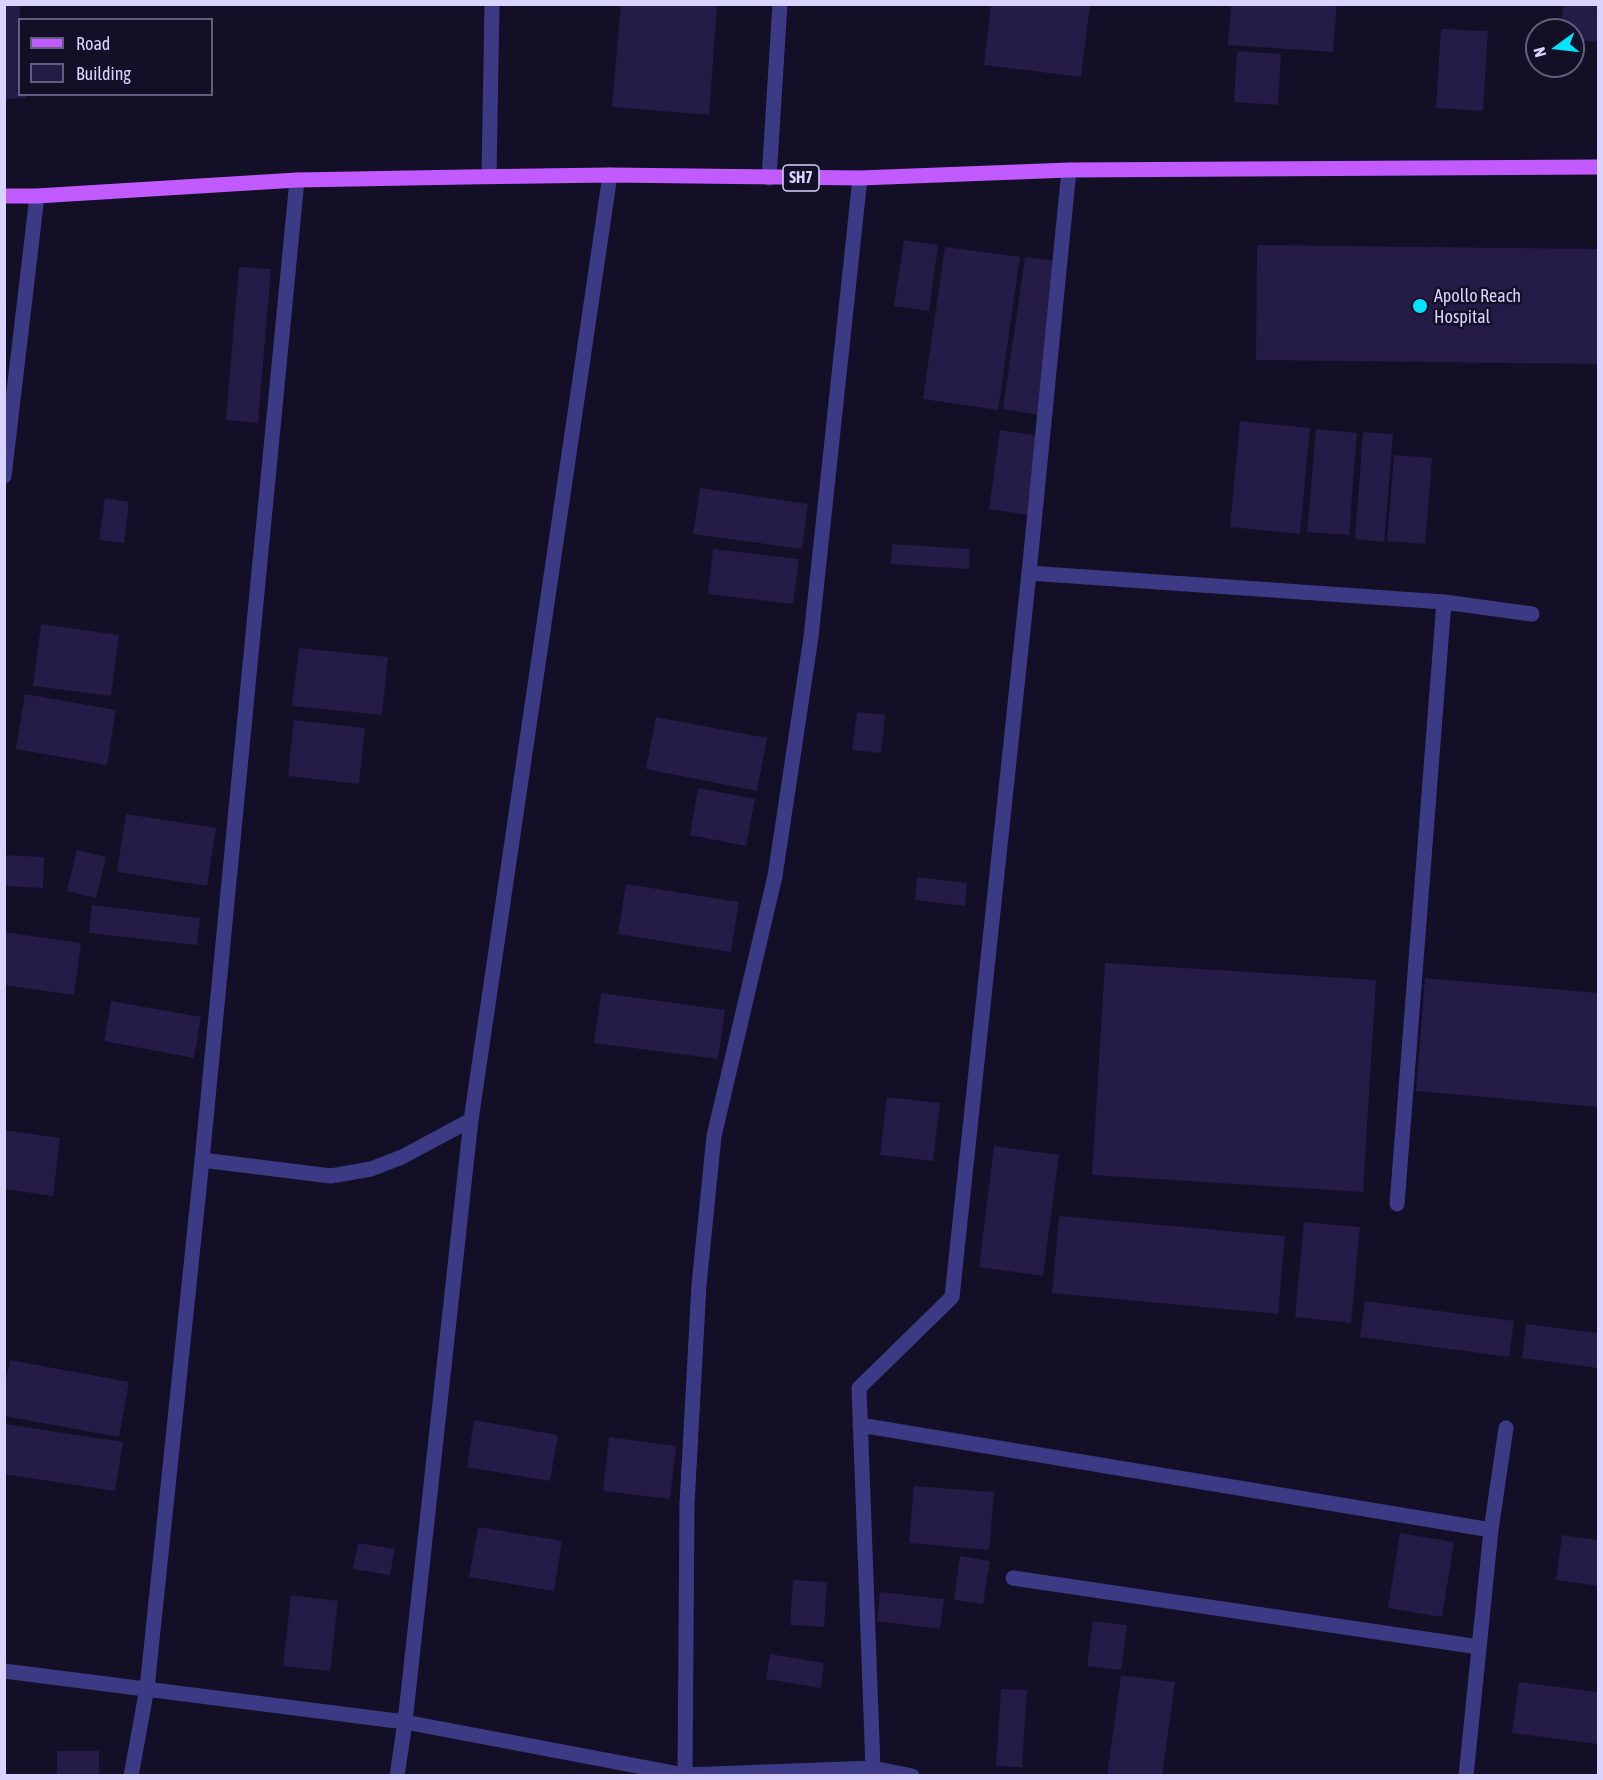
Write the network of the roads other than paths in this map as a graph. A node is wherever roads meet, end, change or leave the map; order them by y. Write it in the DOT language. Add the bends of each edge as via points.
graph roads {
  1 [pos="492,4"];
  2 [pos="780,4"];
  3 [pos="1599,167"];
  4 [pos="1069,170"];
  5 [pos="610,175"];
  6 [pos="489,176"];
  7 [pos="769,178"];
  8 [pos="860,178"];
  9 [pos="297,180"];
  10 [pos="4,196"];
  11 [pos="37,196"];
  12 [pos="4,476"];
  13 [pos="1029,573"];
  14 [pos="1444,602"];
  15 [pos="1532,614"];
  16 [pos="471,1120"];
  17 [pos="202,1160"];
  18 [pos="1397,1204"];
  19 [pos="860,1425"];
  20 [pos="1506,1428"];
  21 [pos="1491,1530"];
  22 [pos="1013,1578"];
  23 [pos="1479,1647"];
  24 [pos="4,1671"];
  25 [pos="147,1688"];
  26 [pos="405,1722"];
  27 [pos="872,1772"];
  28 [pos="685,1775"];
  29 [pos="131,1776"];
  30 [pos="397,1776"];
  31 [pos="912,1776"];
  32 [pos="1466,1776"];
  1 -- 6 [label="street"];
  2 -- 7 [label="street"];
  3 -- 4 [label="main road, SH7"];
  4 -- 8 [label="main road, SH7"];
  4 -- 13 [label="street"];
  5 -- 6 [label="main road, SH7"];
  5 -- 7 [label="main road, SH7"];
  5 -- 16 [label="street"];
  6 -- 9 [label="main road, SH7"];
  7 -- 8 [label="main road, SH7"];
  8 -- 28 [label="street" via="808,660 774,876 714,1136 699,1286 687,1504"];
  9 -- 11 [label="main road, SH7"];
  9 -- 17 [label="street"];
  10 -- 11 [label="main road, SH7"];
  11 -- 12 [label="street"];
  13 -- 14 [label="street"];
  13 -- 19 [label="street" via="952,1297 859,1388"];
  14 -- 15 [label="street"];
  14 -- 18 [label="street"];
  16 -- 17 [label="street" via="402,1157 372,1169 331,1176"];
  16 -- 26 [label="street"];
  17 -- 25 [label="street"];
  19 -- 21 [label="street"];
  19 -- 27 [label="street"];
  20 -- 21 [label="street"];
  21 -- 23 [label="street"];
  22 -- 23 [label="street"];
  23 -- 32 [label="street"];
  24 -- 25 [label="street"];
  25 -- 26 [label="street"];
  25 -- 29 [label="street"];
  26 -- 28 [label="street"];
  26 -- 30 [label="street"];
  27 -- 28 [label="street"];
  27 -- 31 [label="street"];
}
